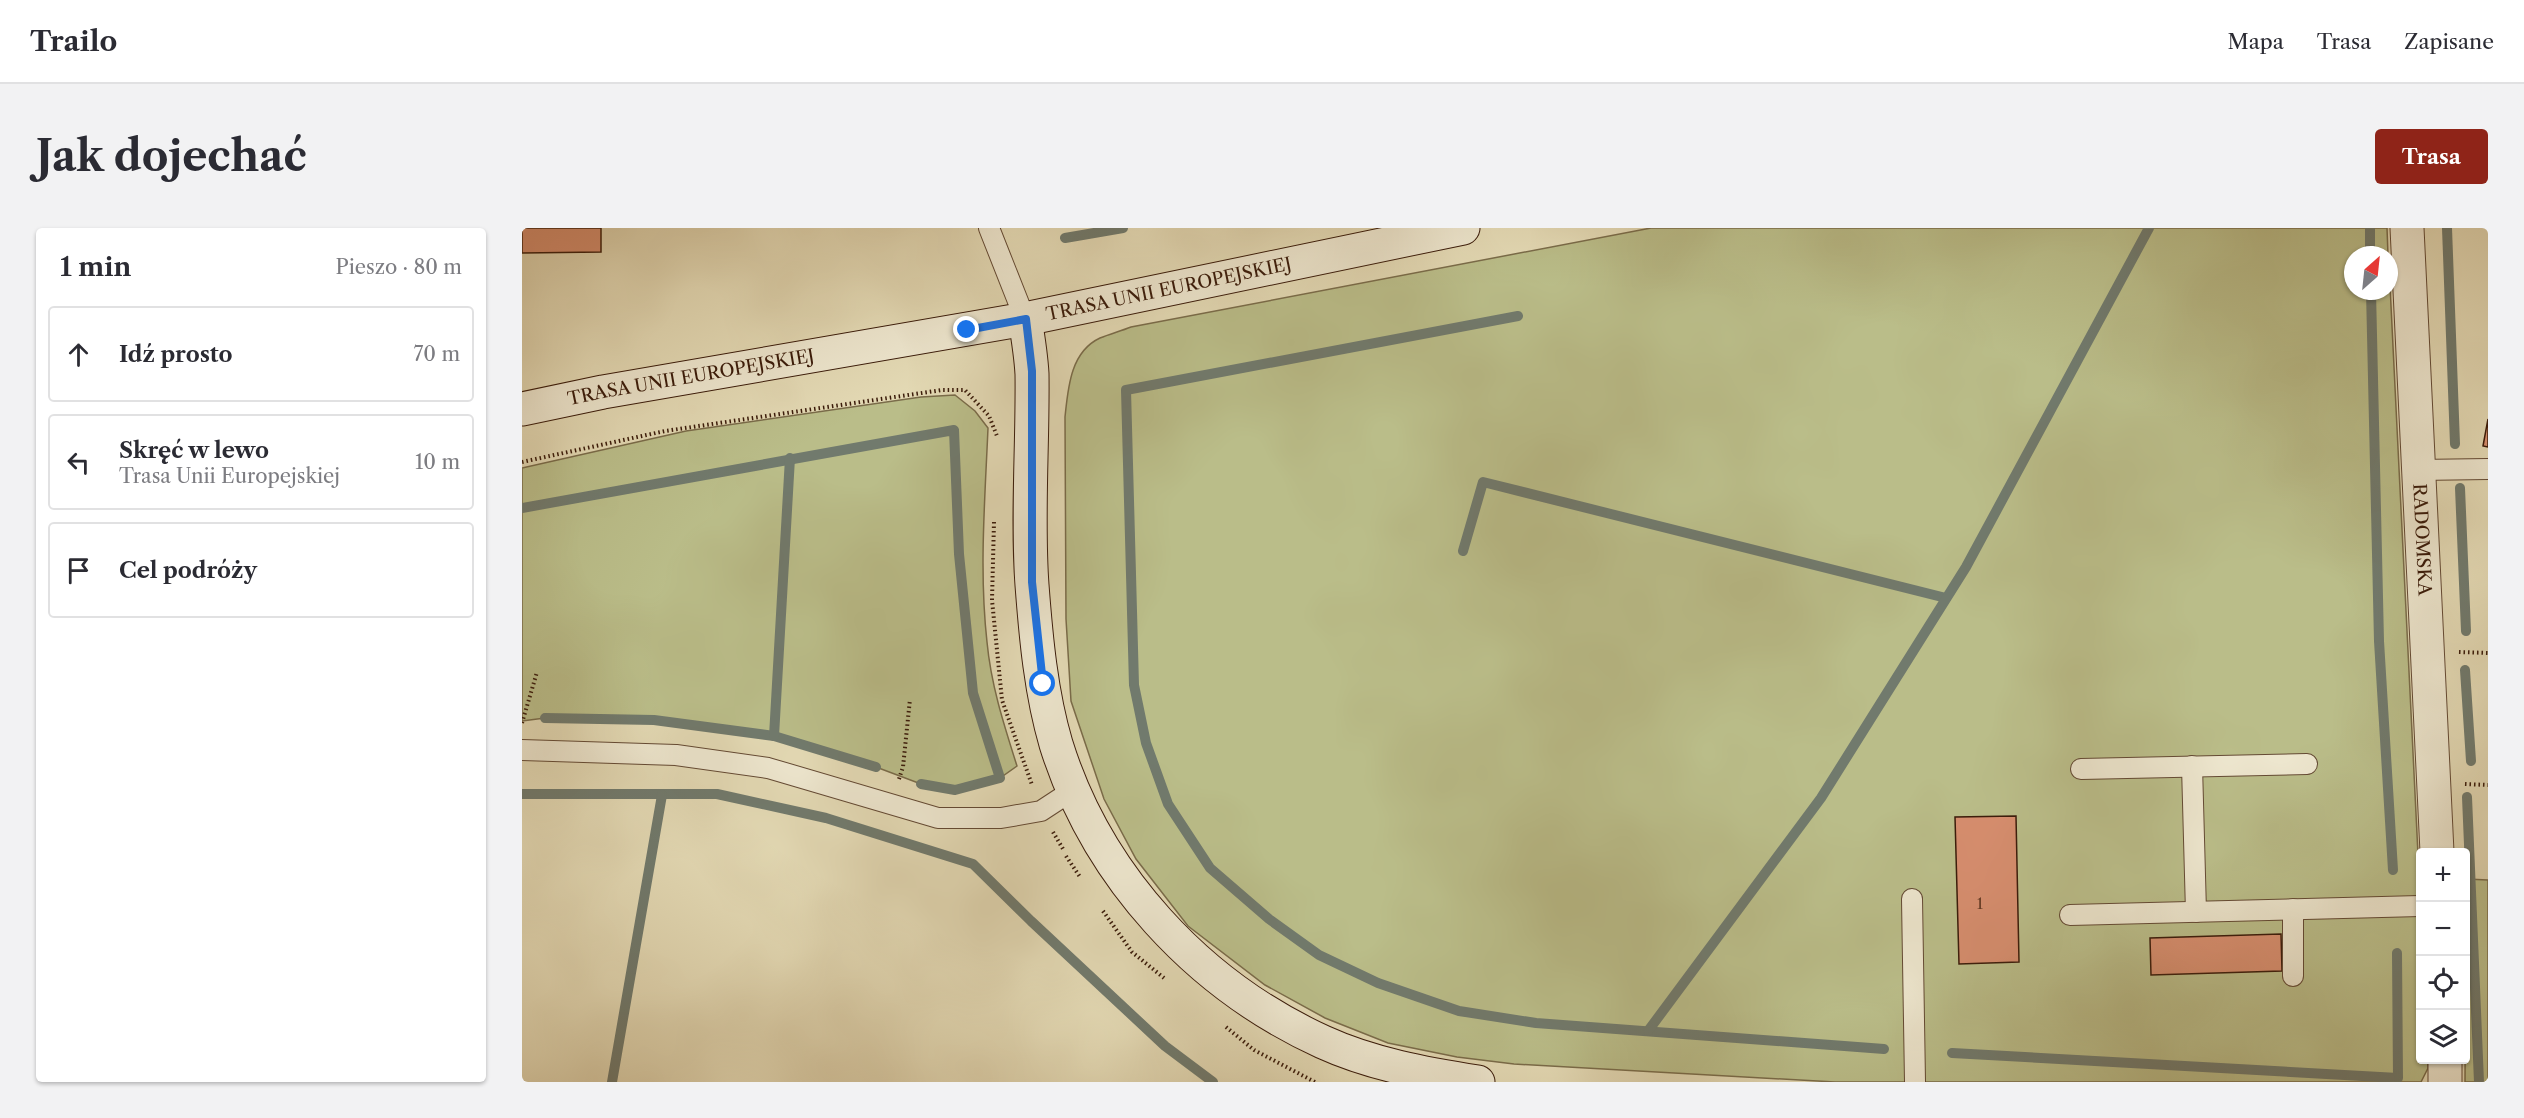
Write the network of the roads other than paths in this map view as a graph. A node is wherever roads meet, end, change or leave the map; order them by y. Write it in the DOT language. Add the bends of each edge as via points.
graph roads {
  1 [pos="989,228"];
  2 [pos="1463,228"];
  3 [pos="2407,228"];
  4 [pos="1026,319"];
  5 [pos="522,409"];
  6 [pos="2488,469"];
  7 [pos="2418,470"];
  8 [pos="522,750"];
  9 [pos="2307,764"];
  10 [pos="2192,766"];
  11 [pos="2081,770"];
  12 [pos="1073,790"];
  13 [pos="2437,848"];
  14 [pos="1912,899"];
  15 [pos="2416,906"];
  16 [pos="2293,909"];
  17 [pos="2196,912"];
  18 [pos="2070,915"];
  19 [pos="2293,976"];
  20 [pos="2445,1064"];
  21 [pos="1478,1082"];
  22 [pos="1915,1082"];
  23 [pos="2445,1082"];
  1 -- 4 [label="lane"];
  2 -- 4 [label="main road, TRASA UNII EUROPEJSKIEJ"];
  3 -- 7 [label="main road, RADOMSKA"];
  4 -- 5 [label="main road, TRASA UNII EUROPEJSKIEJ"];
  4 -- 12 [label="main road" via="1032,371 1035,619 1045,694 1056,743"];
  6 -- 7 [label="lane"];
  7 -- 13 [label="main road, RADOMSKA"];
  8 -- 12 [label="lane" via="676,754 768,768 938,818 1001,818 1041,811"];
  9 -- 10 [label="lane"];
  10 -- 11 [label="lane"];
  10 -- 17 [label="lane"];
  12 -- 21 [label="main road" via="1119,874 1150,913 1236,993 1324,1042 1433,1075"];
  14 -- 22 [label="lane"];
  15 -- 16 [label="lane"];
  16 -- 17 [label="lane"];
  16 -- 19 [label="lane"];
  17 -- 18 [label="lane"];
  20 -- 23 [label="main road"];
}
